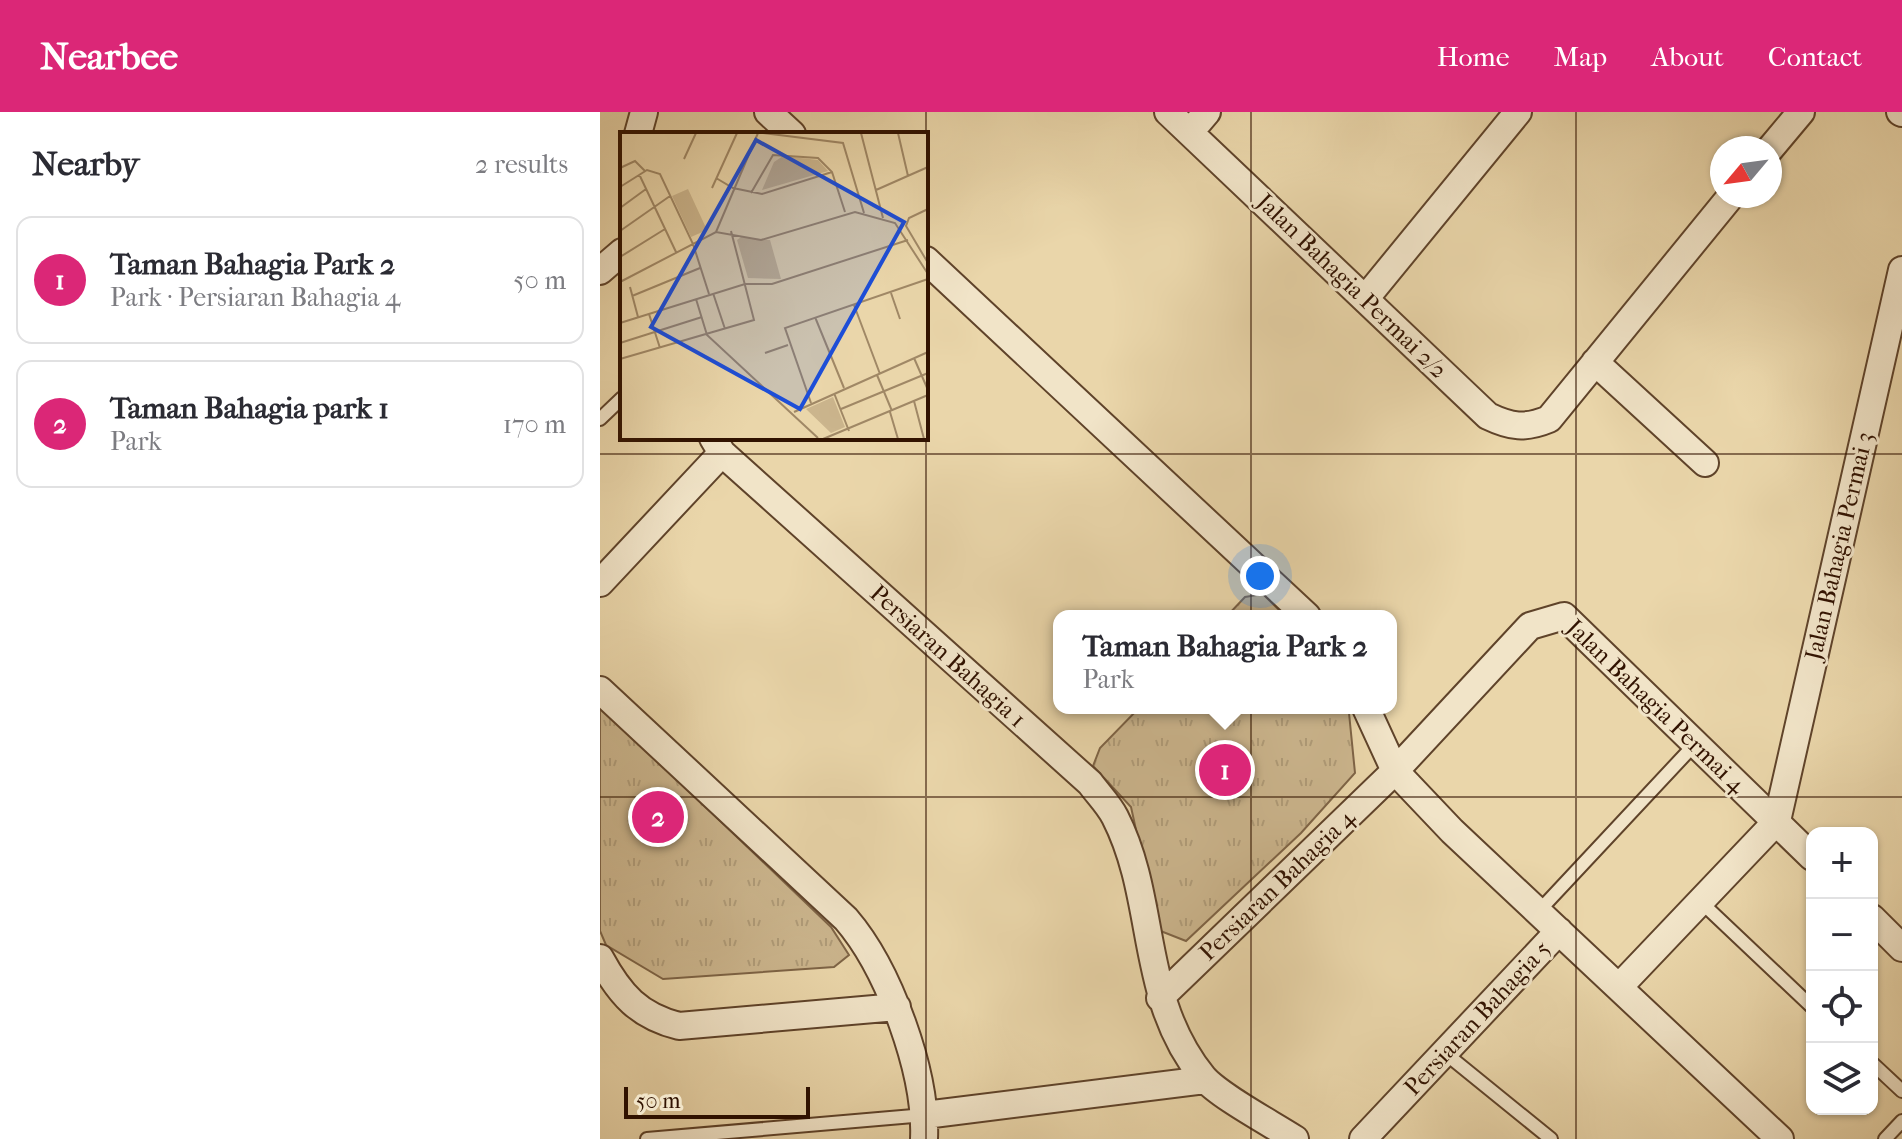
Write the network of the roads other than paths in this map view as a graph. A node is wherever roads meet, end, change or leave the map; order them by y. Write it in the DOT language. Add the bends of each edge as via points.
graph roads {
  1 [pos="644,112"];
  2 [pos="768,112"];
  3 [pos="1168,112"];
  4 [pos="1207,112"];
  5 [pos="1518,112"];
  6 [pos="1801,112"];
  7 [pos="639,132"];
  8 [pos="790,132"];
  9 [pos="1190,132"];
  10 [pos="1781,136"];
  11 [pos="1721,208"];
  12 [pos="620,254"];
  13 [pos="928,262"];
  14 [pos="1902,270"];
  15 [pos="600,271"];
  16 [pos="1365,299"];
  17 [pos="1595,362"];
  18 [pos="620,400"];
  19 [pos="600,419"];
  20 [pos="718,446"];
  21 [pos="1705,463"];
  22 [pos="600,583"];
  23 [pos="1301,610"];
  24 [pos="600,690"];
  25 [pos="1369,714"];
  26 [pos="1696,743"];
  27 [pos="1395,771"];
  28 [pos="1777,821"];
  29 [pos="1806,851"];
  30 [pos="1701,902"];
  31 [pos="1538,912"];
  32 [pos="1878,924"];
  33 [pos="1559,931"];
  34 [pos="1902,948"];
  35 [pos="600,958"];
  36 [pos="1619,987"];
  37 [pos="1160,998"];
  38 [pos="1806,1001"];
  39 [pos="897,1007"];
  40 [pos="1445,1053"];
  41 [pos="1878,1069"];
  42 [pos="1205,1080"];
  43 [pos="1902,1091"];
  44 [pos="1902,1121"];
  45 [pos="924,1127"];
  46 [pos="647,1139"];
  47 [pos="1295,1139"];
  48 [pos="1363,1139"];
  49 [pos="1551,1139"];
  50 [pos="1780,1139"];
  51 [pos="1885,1139"];
  1 -- 7 [label="street"];
  2 -- 8 [label="street"];
  3 -- 9 [label="street, Jalan Bahagia Permai 2/2"];
  4 -- 9 [label="street"];
  5 -- 16 [label="street"];
  6 -- 10 [label="street"];
  9 -- 16 [label="street, Jalan Bahagia Permai 2/2"];
  11 -- 17 [label="street"];
  12 -- 15 [label="street"];
  13 -- 23 [label="street"];
  14 -- 28 [label="street, Jalan Bahagia Permai 3"];
  16 -- 17 [label="street, Jalan Bahagia Permai 2/2" via="1488,416 1511,427 1549,419"];
  17 -- 21 [label="street"];
  18 -- 19 [label="lane"];
  20 -- 22 [label="street"];
  20 -- 37 [label="street, Persiaran Bahagia 1" via="1090,783 1115,815 1129,851"];
  24 -- 39 [label="street" via="846,919 868,945"];
  25 -- 27 [label="street"];
  26 -- 27 [label="street, Jalan Bahagia Permai 4" via="1564,616 1530,626"];
  26 -- 28 [label="street, Jalan Bahagia Permai 4"];
  26 -- 31 [label="lane"];
  27 -- 31 [label="street"];
  27 -- 37 [label="street, Persiaran Bahagia 4"];
  28 -- 29 [label="street, Jalan Bahagia Permai 4"];
  28 -- 30 [label="street"];
  30 -- 36 [label="street"];
  30 -- 38 [label="lane"];
  31 -- 33 [label="street"];
  32 -- 34 [label="street"];
  33 -- 36 [label="street"];
  33 -- 40 [label="street, Persiaran Bahagia 5"];
  35 -- 39 [label="street" via="630,1004 679,1026"];
  36 -- 50 [label="street"];
  37 -- 42 [label="street, Persiaran Bahagia 1"];
  39 -- 45 [label="street"];
  40 -- 48 [label="street, Persiaran Bahagia 5"];
  40 -- 49 [label="lane"];
  41 -- 43 [label="lane"];
  42 -- 45 [label="street"];
  42 -- 47 [label="street"];
  44 -- 51 [label="lane"];
  45 -- 46 [label="lane"];
}
